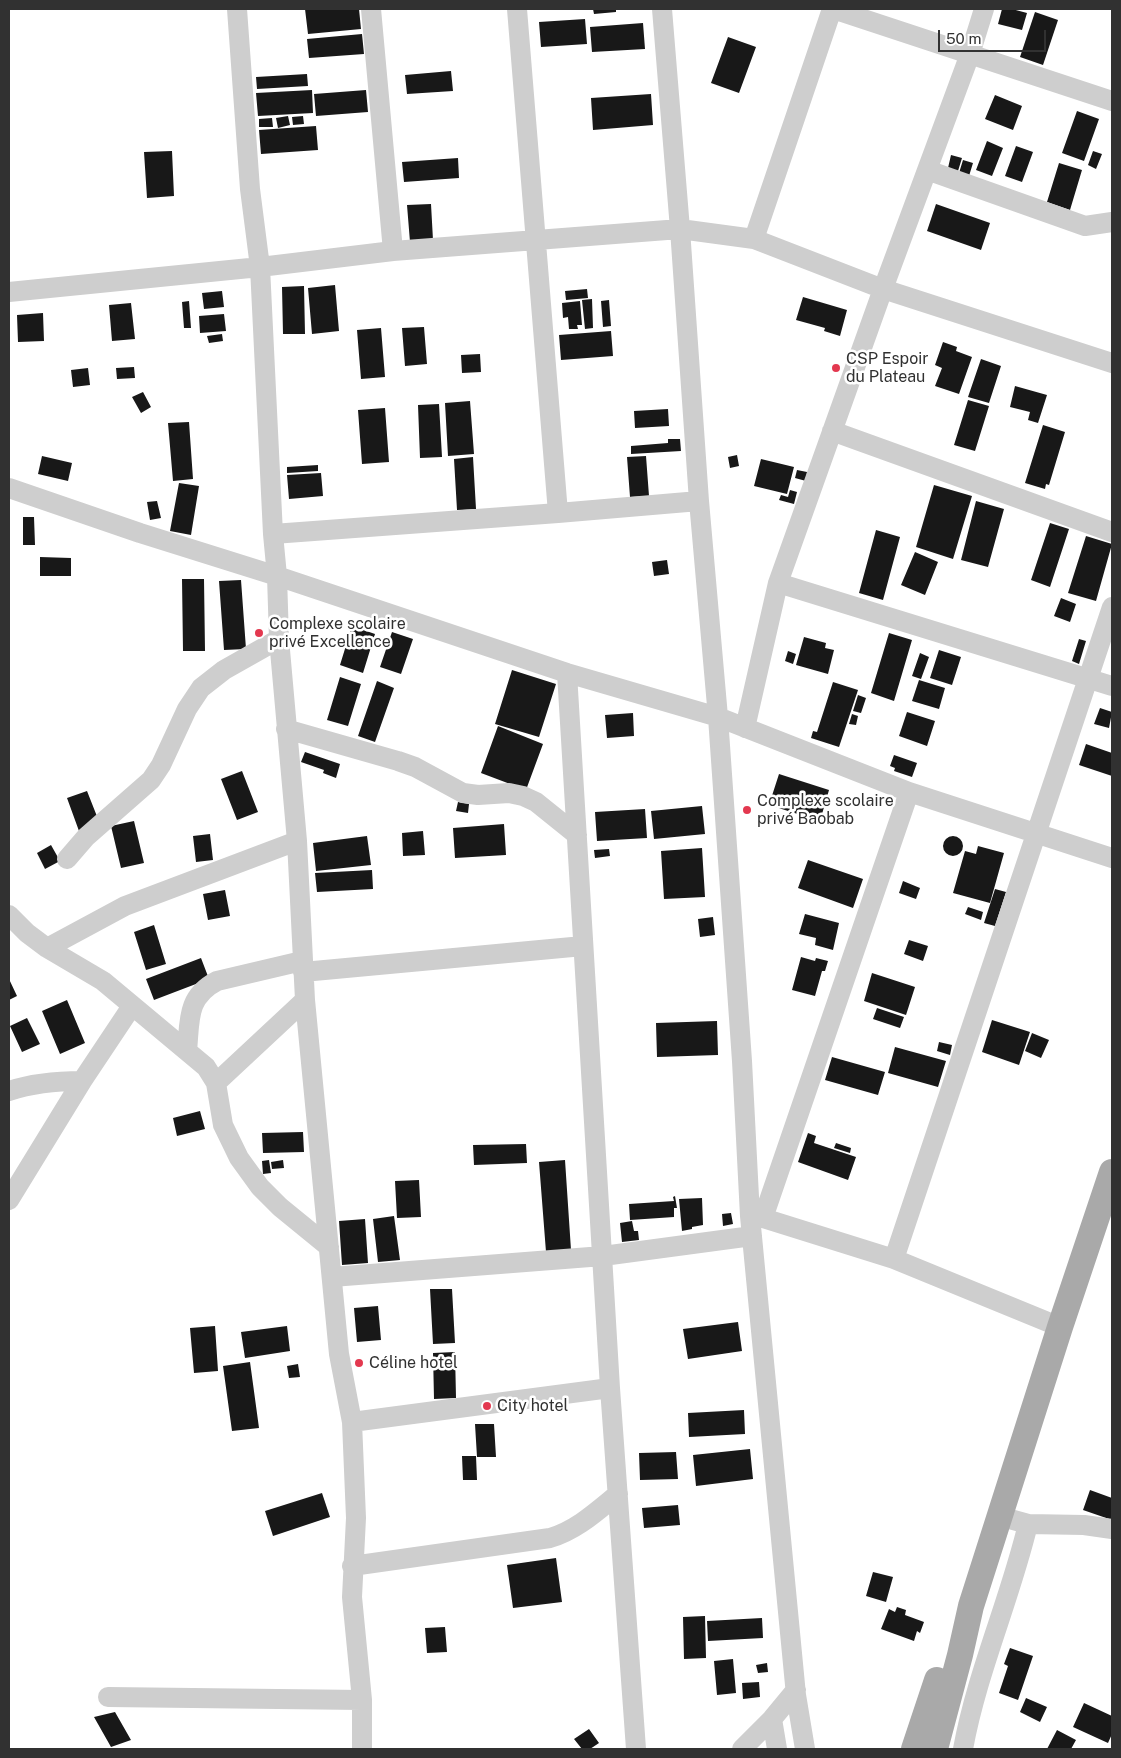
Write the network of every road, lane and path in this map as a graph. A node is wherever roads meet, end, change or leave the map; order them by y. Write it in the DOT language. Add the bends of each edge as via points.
graph roads {
  1 [pos="237,9"];
  2 [pos="371,9"];
  3 [pos="517,9"];
  4 [pos="662,9"];
  5 [pos="832,9"];
  6 [pos="984,9"];
  7 [pos="970,54"];
  8 [pos="1112,102"];
  9 [pos="927,170"];
  10 [pos="1112,222"];
  11 [pos="680,229"];
  12 [pos="754,239"];
  13 [pos="536,242"];
  14 [pos="393,252"];
  15 [pos="260,268"];
  16 [pos="883,289"];
  17 [pos="9,292"];
  18 [pos="1112,363"];
  19 [pos="832,431"];
  20 [pos="9,488"];
  21 [pos="699,501"];
  22 [pos="558,513"];
  23 [pos="1112,532"];
  24 [pos="273,534"];
  25 [pos="277,576"];
  26 [pos="778,583"];
  27 [pos="1112,607"];
  28 [pos="279,639"];
  29 [pos="567,673"];
  30 [pos="1088,678"];
  31 [pos="1112,686"];
  32 [pos="718,717"];
  33 [pos="286,728"];
  34 [pos="745,728"];
  35 [pos="909,792"];
  36 [pos="1036,833"];
  37 [pos="577,835"];
  38 [pos="297,841"];
  39 [pos="1112,858"];
  40 [pos="67,860"];
  41 [pos="9,915"];
  42 [pos="584,946"];
  43 [pos="47,948"];
  44 [pos="303,967"];
  45 [pos="305,1000"];
  46 [pos="132,1006"];
  47 [pos="187,1052"];
  48 [pos="82,1081"];
  49 [pos="216,1083"];
  50 [pos="9,1091"];
  51 [pos="1112,1172"];
  52 [pos="9,1200"];
  53 [pos="755,1223"];
  54 [pos="329,1247"];
  55 [pos="603,1256"];
  56 [pos="894,1258"];
  57 [pos="332,1277"];
  58 [pos="1060,1327"];
  59 [pos="610,1388"];
  60 [pos="352,1422"];
  61 [pos="618,1494"];
  62 [pos="999,1516"];
  63 [pos="1028,1524"];
  64 [pos="1112,1529"];
  65 [pos="352,1566"];
  66 [pos="971,1606"];
  67 [pos="796,1692"];
  68 [pos="108,1697"];
  69 [pos="362,1700"];
  70 [pos="772,1719"];
  71 [pos="362,1749"];
  72 [pos="636,1749"];
  73 [pos="742,1749"];
  74 [pos="777,1749"];
  75 [pos="805,1749"];
  76 [pos="817,1749"];
  77 [pos="914,1749"];
  78 [pos="935,1749"];
  79 [pos="963,1749"];
  1 -- 15 [label="street" via="250,189"];
  2 -- 14 [label="street"];
  3 -- 13 [label="street"];
  4 -- 11 [label="street"];
  5 -- 7 [label="street"];
  5 -- 12 [label="street"];
  6 -- 7 [label="street"];
  7 -- 8 [label="street"];
  7 -- 9 [label="street"];
  9 -- 10 [label="street" via="1086,226"];
  9 -- 16 [label="street"];
  11 -- 12 [label="street"];
  11 -- 13 [label="street"];
  11 -- 21 [label="street"];
  12 -- 16 [label="street"];
  13 -- 14 [label="street"];
  13 -- 22 [label="street"];
  14 -- 15 [label="street"];
  15 -- 17 [label="street"];
  15 -- 24 [label="street"];
  16 -- 18 [label="street"];
  16 -- 19 [label="street"];
  19 -- 23 [label="street"];
  19 -- 26 [label="street"];
  20 -- 25 [label="street"];
  21 -- 22 [label="street"];
  21 -- 32 [label="street"];
  22 -- 24 [label="street"];
  24 -- 25 [label="street"];
  25 -- 28 [label="street"];
  25 -- 29 [label="street"];
  26 -- 30 [label="street"];
  26 -- 34 [label="street"];
  27 -- 30 [label="street"];
  28 -- 33 [label="street"];
  28 -- 40 [label="street" via="224,670 201,688 187,708 151,780 86,837"];
  29 -- 32 [label="street"];
  29 -- 37 [label="street"];
  30 -- 31 [label="street"];
  30 -- 36 [label="street"];
  32 -- 34 [label="street"];
  32 -- 53 [label="street"];
  33 -- 37 [label="street" via="415,767 463,793 524,796"];
  33 -- 38 [label="street"];
  34 -- 35 [label="street"];
  35 -- 36 [label="street"];
  35 -- 53 [label="street"];
  36 -- 39 [label="street"];
  36 -- 56 [label="street"];
  37 -- 42 [label="street"];
  38 -- 43 [label="street" via="125,906"];
  38 -- 44 [label="street"];
  41 -- 43 [label="street"];
  42 -- 44 [label="street"];
  42 -- 55 [label="street"];
  43 -- 46 [label="street" via="103,982"];
  44 -- 45 [label="street"];
  44 -- 47 [label="street" via="217,981 206,987 196,998 191,1012"];
  45 -- 49 [label="street"];
  45 -- 54 [label="street"];
  46 -- 47 [label="street"];
  46 -- 48 [label="street"];
  47 -- 49 [label="street" via="206,1067"];
  48 -- 50 [label="street" via="29,1084"];
  48 -- 52 [label="street"];
  49 -- 54 [label="street" via="223,1125 239,1158 260,1188"];
  51 -- 58 [label="main road"];
  53 -- 55 [label="street"];
  53 -- 56 [label="street"];
  53 -- 67 [label="street"];
  54 -- 57 [label="street"];
  55 -- 57 [label="street"];
  55 -- 59 [label="street"];
  56 -- 58 [label="street"];
  57 -- 60 [label="street" via="339,1354"];
  58 -- 62 [label="main road"];
  59 -- 60 [label="street"];
  59 -- 61 [label="street"];
  60 -- 65 [label="street" via="356,1518"];
  61 -- 65 [label="street" via="578,1526 550,1538"];
  61 -- 72 [label="street"];
  62 -- 63 [label="street"];
  62 -- 66 [label="main road"];
  63 -- 64 [label="street"];
  63 -- 79 [label="street" via="978,1684"];
  65 -- 69 [label="street"];
  66 -- 77 [label="main road" via="940,1672"];
  66 -- 78 [label="main road"];
  67 -- 70 [label="street"];
  67 -- 75 [label="street"];
  67 -- 76 [label="street"];
  68 -- 69 [label="street"];
  69 -- 71 [label="street"];
  70 -- 73 [label="street"];
  70 -- 74 [label="street"];
}
